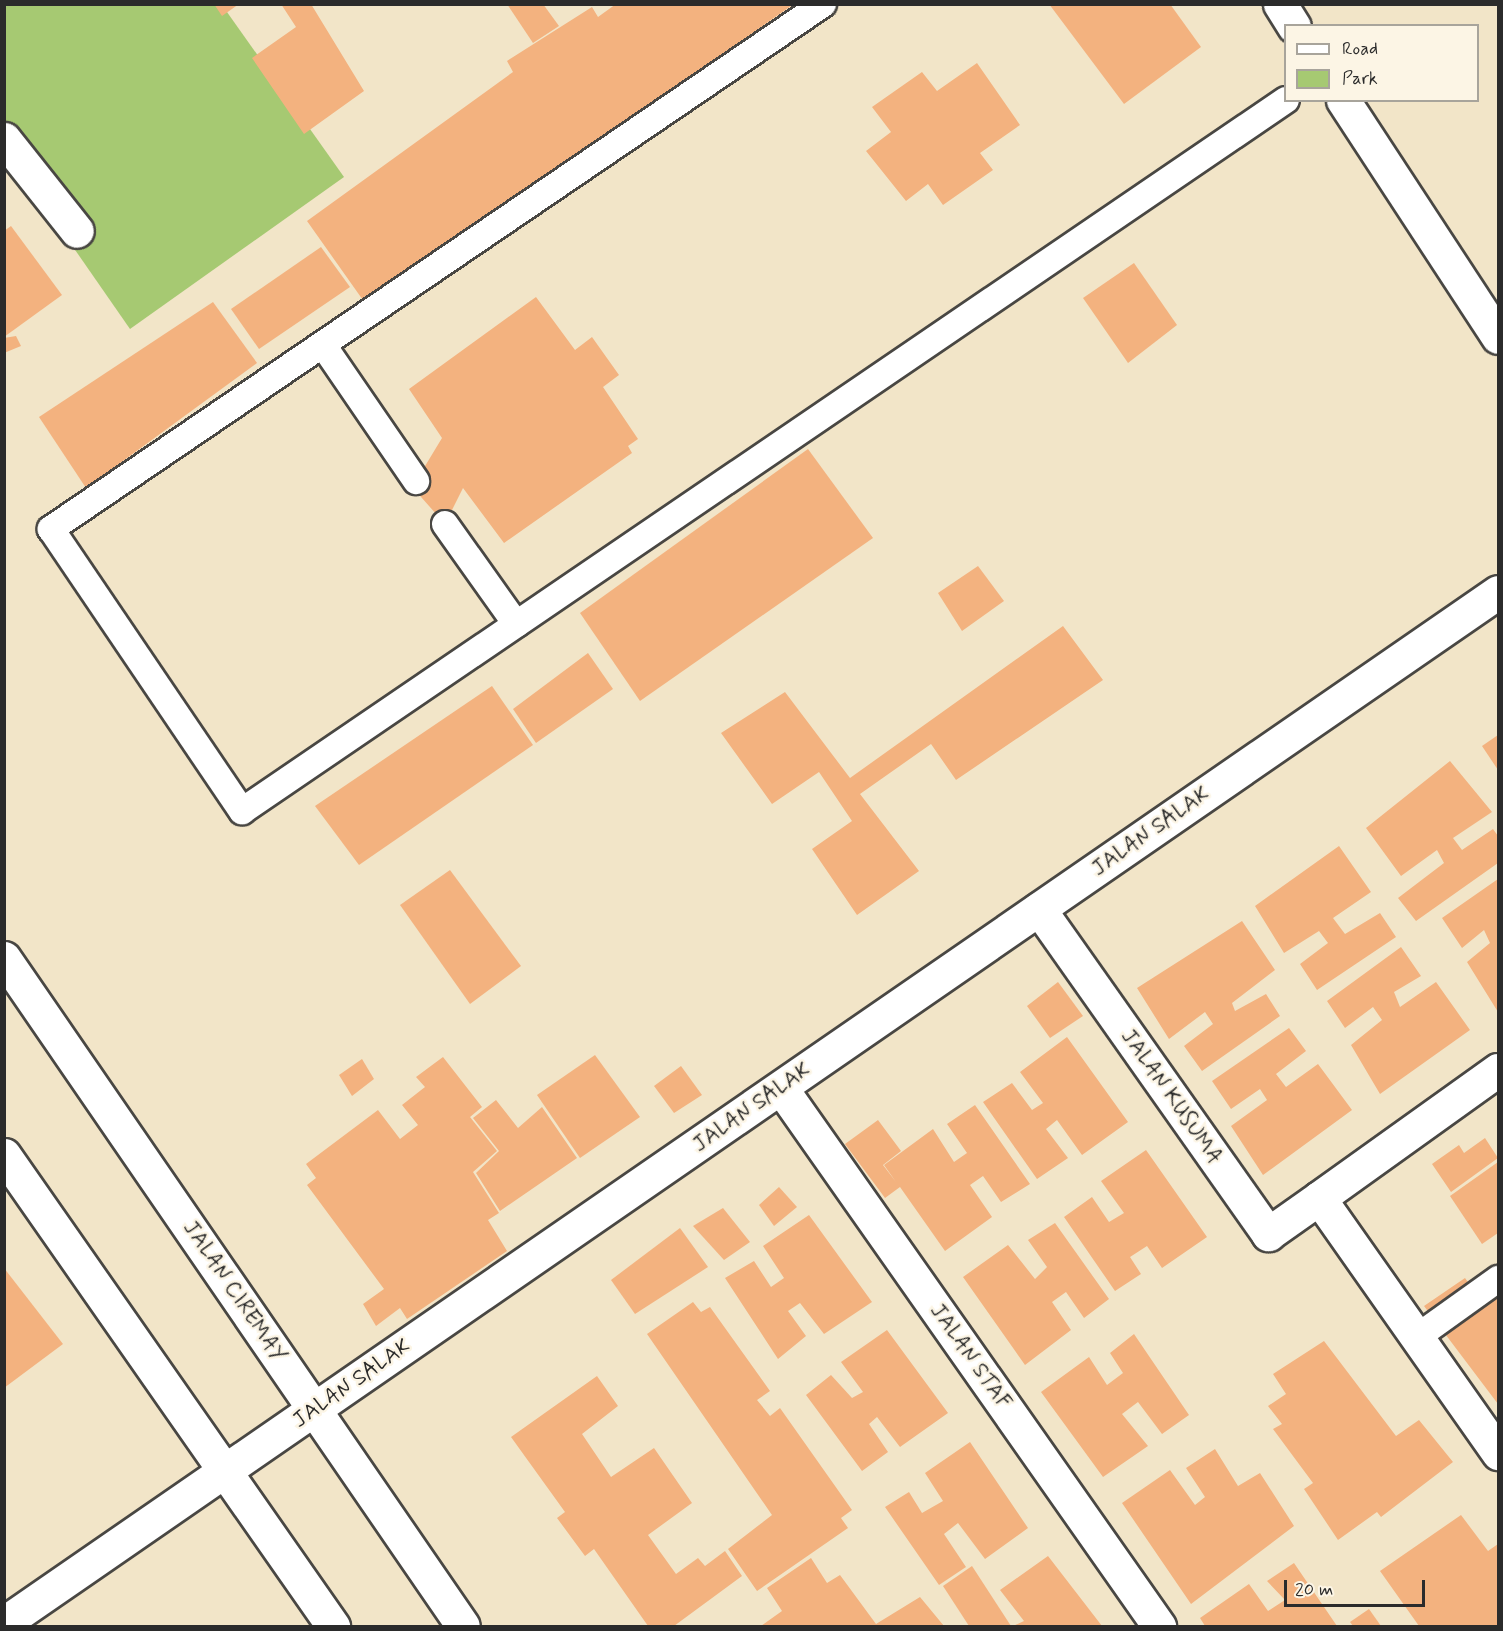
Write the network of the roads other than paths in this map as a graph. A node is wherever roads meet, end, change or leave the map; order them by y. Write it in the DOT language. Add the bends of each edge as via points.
graph roads {
  1 [pos="823,4"];
  2 [pos="1280,4"];
  3 [pos="1293,24"];
  4 [pos="1284,101"];
  5 [pos="1344,102"];
  6 [pos="4,139"];
  7 [pos="77,231"];
  8 [pos="1498,336"];
  9 [pos="323,345"];
  10 [pos="416,481"];
  11 [pos="446,524"];
  12 [pos="1498,592"];
  13 [pos="516,624"];
  14 [pos="1038,909"];
  15 [pos="4,958"];
  16 [pos="1498,1070"];
  17 [pos="781,1088"];
  18 [pos="4,1155"];
  19 [pos="1319,1198"];
  20 [pos="1498,1279"];
  21 [pos="1417,1337"];
  22 [pos="315,1410"];
  23 [pos="1498,1453"];
  24 [pos="225,1471"];
  25 [pos="4,1623"];
  26 [pos="333,1626"];
  27 [pos="463,1626"];
  28 [pos="1159,1626"];
  1 -- 9 [label="lane"];
  2 -- 3 [label="street"];
  4 -- 13 [label="lane"];
  5 -- 8 [label="street"];
  6 -- 7 [label="street"];
  9 -- 10 [label="lane"];
  9 -- 13 [label="lane" via="51,530 242,811"];
  11 -- 13 [label="lane"];
  12 -- 14 [label="street, JALAN SALAK"];
  14 -- 17 [label="street, JALAN SALAK"];
  14 -- 19 [label="street, JALAN KUSUMA" via="1268,1234"];
  15 -- 22 [label="street, JALAN CIREMAY"];
  16 -- 19 [label="street, JALAN KUSUMA"];
  17 -- 22 [label="street, JALAN SALAK"];
  17 -- 28 [label="street, JALAN STAF"];
  18 -- 24 [label="street"];
  19 -- 21 [label="street"];
  20 -- 21 [label="lane"];
  21 -- 23 [label="street"];
  22 -- 24 [label="street, JALAN SALAK"];
  22 -- 27 [label="street, JALAN CIREMAY"];
  24 -- 25 [label="street, JALAN SALAK"];
  24 -- 26 [label="street"];
}
